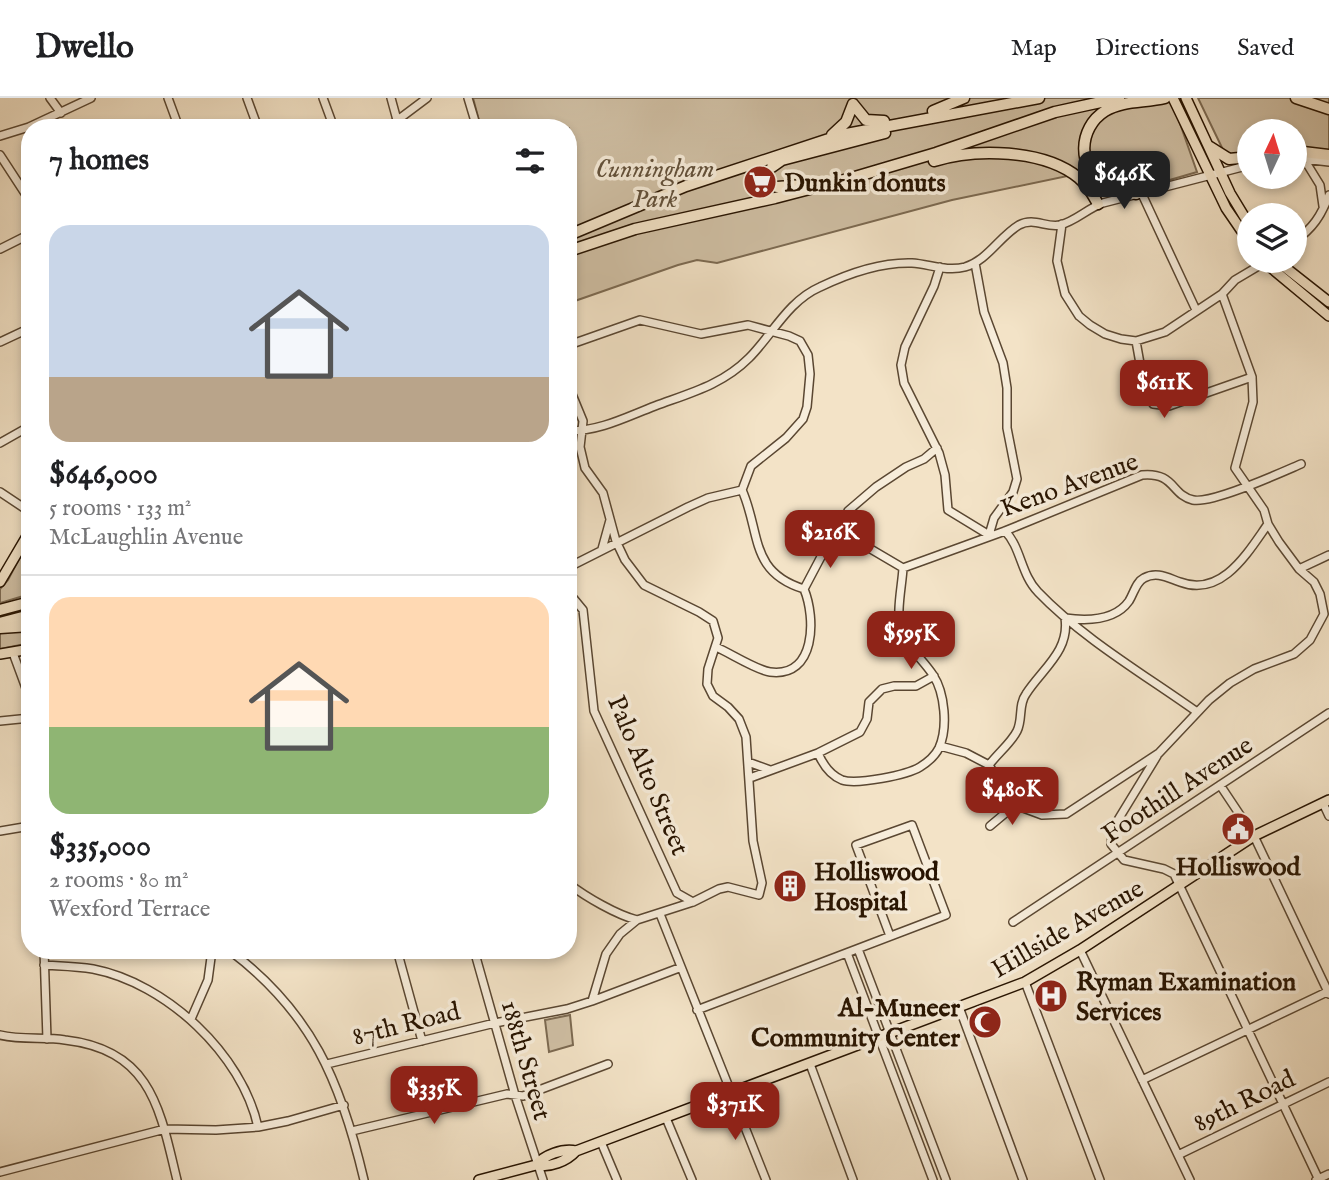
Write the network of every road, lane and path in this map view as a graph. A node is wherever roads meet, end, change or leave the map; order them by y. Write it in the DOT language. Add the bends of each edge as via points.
graph roads {
  1 [pos="50,98"];
  2 [pos="91,98"];
  3 [pos="168,98"];
  4 [pos="247,98"];
  5 [pos="323,98"];
  6 [pos="391,98"];
  7 [pos="427,98"];
  8 [pos="468,98"];
  9 [pos="964,98"];
  10 [pos="1039,98"];
  11 [pos="1119,98"];
  12 [pos="1173,98"];
  13 [pos="1186,98"];
  14 [pos="1296,98"];
  15 [pos="1309,98"];
  16 [pos="1161,99"];
  17 [pos="1329,103"];
  18 [pos="983,107"];
  19 [pos="1329,110"];
  20 [pos="61,113"];
  21 [pos="47,119"];
  22 [pos="176,119"];
  23 [pos="255,119"];
  24 [pos="331,119"];
  25 [pos="397,119"];
  26 [pos="398,119"];
  27 [pos="474,119"];
  28 [pos="917,119"];
  29 [pos="21,129"];
  30 [pos="0,136"];
  31 [pos="827,139"];
  32 [pos="1210,147"];
  33 [pos="1307,152"];
  34 [pos="0,155"];
  35 [pos="1329,155"];
  36 [pos="1237,158"];
  37 [pos="1307,159"];
  38 [pos="916,160"];
  39 [pos="1329,162"];
  40 [pos="1307,164"];
  41 [pos="772,167"];
  42 [pos="1237,168"];
  43 [pos="1221,172"];
  44 [pos="1209,175"];
  45 [pos="848,179"];
  46 [pos="707,186"];
  47 [pos="21,187"];
  48 [pos="777,187"];
  49 [pos="1139,193"];
  50 [pos="1329,195"];
  51 [pos="1098,204"];
  52 [pos="1237,205"];
  53 [pos="712,206"];
  54 [pos="625,210"];
  55 [pos="1323,212"];
  56 [pos="656,224"];
  57 [pos="1062,225"];
  58 [pos="1237,226"];
  59 [pos="577,231"];
  60 [pos="1307,232"];
  61 [pos="21,238"];
  62 [pos="0,248"];
  63 [pos="577,248"];
  64 [pos="975,263"];
  65 [pos="940,267"];
  66 [pos="1248,273"];
  67 [pos="1279,273"];
  68 [pos="1292,273"];
  69 [pos="1222,294"];
  70 [pos="1329,302"];
  71 [pos="1196,310"];
  72 [pos="1329,316"];
  73 [pos="773,331"];
  74 [pos="21,332"];
  75 [pos="1136,341"];
  76 [pos="0,342"];
  77 [pos="577,342"];
  78 [pos="1252,377"];
  79 [pos="577,406"];
  80 [pos="577,430"];
  81 [pos="582,430"];
  82 [pos="21,431"];
  83 [pos="0,443"];
  84 [pos="937,448"];
  85 [pos="925,459"];
  86 [pos="941,460"];
  87 [pos="1301,464"];
  88 [pos="1246,486"];
  89 [pos="741,489"];
  90 [pos="0,492"];
  91 [pos="21,506"];
  92 [pos="610,520"];
  93 [pos="1268,524"];
  94 [pos="1005,531"];
  95 [pos="848,535"];
  96 [pos="989,536"];
  97 [pos="616,541"];
  98 [pos="21,546"];
  99 [pos="602,549"];
  100 [pos="1329,555"];
  101 [pos="577,563"];
  102 [pos="903,568"];
  103 [pos="1299,569"];
  104 [pos="0,582"];
  105 [pos="804,589"];
  106 [pos="577,603"];
  107 [pos="21,604"];
  108 [pos="0,610"];
  109 [pos="21,618"];
  110 [pos="1065,618"];
  111 [pos="0,625"];
  112 [pos="21,626"];
  113 [pos="716,647"];
  114 [pos="21,651"];
  115 [pos="13,653"];
  116 [pos="0,654"];
  117 [pos="21,675"];
  118 [pos="934,676"];
  119 [pos="1197,712"];
  120 [pos="1329,713"];
  121 [pos="21,719"];
  122 [pos="0,721"];
  123 [pos="940,746"];
  124 [pos="1159,752"];
  125 [pos="818,753"];
  126 [pos="748,762"];
  127 [pos="989,765"];
  128 [pos="770,770"];
  129 [pos="1129,773"];
  130 [pos="750,778"];
  131 [pos="1141,784"];
  132 [pos="1220,785"];
  133 [pos="1326,801"];
  134 [pos="1015,805"];
  135 [pos="1329,816"];
  136 [pos="990,826"];
  137 [pos="21,828"];
  138 [pos="0,831"];
  139 [pos="1254,836"];
  140 [pos="1117,853"];
  141 [pos="1179,885"];
  142 [pos="577,889"];
  143 [pos="677,893"];
  144 [pos="693,902"];
  145 [pos="672,910"];
  146 [pos="660,914"];
  147 [pos="618,916"];
  148 [pos="637,920"];
  149 [pos="1013,922"];
  150 [pos="620,934"];
  151 [pos="890,936"];
  152 [pos="858,949"];
  153 [pos="1080,950"];
  154 [pos="847,953"];
  155 [pos="44,959"];
  156 [pos="211,959"];
  157 [pos="239,959"];
  158 [pos="399,959"];
  159 [pos="477,959"];
  160 [pos="44,965"];
  161 [pos="679,968"];
  162 [pos="1025,982"];
  163 [pos="873,989"];
  164 [pos="863,992"];
  165 [pos="1329,992"];
  166 [pos="592,1001"];
  167 [pos="959,1007"];
  168 [pos="697,1010"];
  169 [pos="191,1019"];
  170 [pos="495,1023"];
  171 [pos="1247,1030"];
  172 [pos="891,1033"];
  173 [pos="0,1035"];
  174 [pos="880,1037"];
  175 [pos="47,1039"];
  176 [pos="422,1041"];
  177 [pos="327,1064"];
  178 [pos="608,1064"];
  179 [pos="810,1064"];
  180 [pos="1142,1080"];
  181 [pos="1329,1082"];
  182 [pos="730,1093"];
  183 [pos="914,1093"];
  184 [pos="515,1095"];
  185 [pos="902,1098"];
  186 [pos="344,1105"];
  187 [pos="1283,1105"];
  188 [pos="666,1118"];
  189 [pos="258,1127"];
  190 [pos="165,1129"];
  191 [pos="352,1131"];
  192 [pos="601,1142"];
  193 [pos="934,1148"];
  194 [pos="923,1153"];
  195 [pos="1178,1155"];
  196 [pos="536,1165"];
  197 [pos="0,1172"];
  198 [pos="1329,1174"];
  199 [pos="177,1180"];
  200 [pos="364,1180"];
  201 [pos="479,1180"];
  202 [pos="542,1180"];
  203 [pos="617,1180"];
  204 [pos="692,1180"];
  205 [pos="766,1180"];
  206 [pos="853,1180"];
  207 [pos="933,1180"];
  208 [pos="946,1180"];
  209 [pos="1023,1180"];
  210 [pos="1100,1180"];
  211 [pos="1190,1180"];
  212 [pos="1318,1180"];
  1 -- 20 [label="street"];
  2 -- 20 [label="street"];
  3 -- 22 [label="street"];
  4 -- 23 [label="street"];
  5 -- 24 [label="street"];
  6 -- 25 [label="street"];
  7 -- 26 [label="street"];
  8 -- 27 [label="street"];
  9 -- 28 [label="highway"];
  10 -- 18 [label="highway"];
  11 -- 38 [label="highway" via="1055,112"];
  12 -- 44 [label="main road"];
  13 -- 32 [label="main road"];
  14 -- 19 [label="highway"];
  15 -- 17 [label="highway"];
  16 -- 49 [label="highway" via="1108,109 1096,118 1084,139 1085,158 1093,175 1111,188"];
  18 -- 28 [label="highway"];
  18 -- 41 [label="highway" via="828,146"];
  20 -- 21 [label="street"];
  28 -- 31 [label="highway"];
  28 -- 31 [label="highway" via="869,121 853,104 842,126"];
  29 -- 30 [label="street"];
  31 -- 54 [label="highway"];
  32 -- 36 [label="highway" via="1229,159"];
  32 -- 43 [label="main road"];
  33 -- 35 [label="highway"];
  34 -- 47 [label="street"];
  37 -- 39 [label="street"];
  38 -- 45 [label="highway"];
  38 -- 48 [label="highway" via="877,164 800,186"];
  40 -- 55 [label="street" via="1320,185"];
  42 -- 43 [label="street"];
  43 -- 44 [label="street"];
  43 -- 52 [label="main road"];
  44 -- 49 [label="street"];
  44 -- 58 [label="main road"];
  45 -- 51 [label="highway" via="900,171 959,154 990,152 1036,159 1069,171 1086,184"];
  45 -- 56 [label="highway"];
  46 -- 54 [label="highway"];
  49 -- 51 [label="street"];
  49 -- 71 [label="street"];
  50 -- 55 [label="street"];
  51 -- 57 [label="street"];
  53 -- 56 [label="highway"];
  54 -- 59 [label="highway"];
  55 -- 60 [label="street"];
  56 -- 63 [label="highway"];
  57 -- 64 [label="street" via="1023,223"];
  57 -- 75 [label="street" via="1058,266 1070,304 1098,331"];
  61 -- 62 [label="street"];
  64 -- 65 [label="street"];
  64 -- 96 [label="street" via="984,312 1003,363 1007,428 1017,479"];
  65 -- 73 [label="street" via="895,264 830,282 802,298"];
  65 -- 84 [label="street" via="901,365 904,383"];
  66 -- 69 [label="street"];
  67 -- 72 [label="main road"];
  68 -- 70 [label="main road"];
  69 -- 71 [label="street"];
  69 -- 78 [label="street"];
  71 -- 75 [label="street" via="1165,332"];
  73 -- 77 [label="street" via="748,325 701,334 640,320"];
  73 -- 81 [label="street" via="743,365 714,385 620,421"];
  73 -- 89 [label="street" via="800,341 808,355 807,407 786,438 751,466"];
  74 -- 76 [label="street"];
  75 -- 78 [label="street" via="1144,386 1153,404 1168,406"];
  78 -- 88 [label="street" via="1254,402 1235,468"];
  79 -- 81 [label="street"];
  80 -- 81 [label="street"];
  81 -- 92 [label="street" via="585,468 603,493"];
  82 -- 83 [label="street"];
  84 -- 85 [label="street"];
  84 -- 86 [label="street"];
  85 -- 86 [label="street"];
  85 -- 95 [label="street" via="890,477 848,511"];
  86 -- 96 [label="street" via="948,510"];
  87 -- 88 [label="street, Keno Avenue"];
  88 -- 93 [label="street" via="1264,510"];
  88 -- 94 [label="street, Keno Avenue" via="1198,501 1186,498 1162,477 1142,475"];
  89 -- 97 [label="street" via="708,498"];
  89 -- 105 [label="street" via="764,562 781,578"];
  90 -- 91 [label="street"];
  92 -- 97 [label="street"];
  92 -- 99 [label="street"];
  93 -- 103 [label="street"];
  93 -- 110 [label="street" via="1239,566 1215,582 1186,584 1160,574 1145,577 1128,603 1110,616 1087,621"];
  94 -- 96 [label="street, Keno Avenue"];
  94 -- 110 [label="street" via="1035,589"];
  95 -- 102 [label="street"];
  95 -- 105 [label="street" via="823,553"];
  96 -- 102 [label="street, Keno Avenue"];
  97 -- 99 [label="street"];
  97 -- 113 [label="street" via="644,585 713,621"];
  98 -- 104 [label="main road"];
  99 -- 101 [label="street"];
  100 -- 103 [label="street"];
  102 -- 118 [label="street" via="901,630"];
  103 -- 119 [label="street" via="1317,587 1324,614 1316,632 1299,650 1239,678"];
  105 -- 113 [label="street" via="812,626 808,647 798,664 769,672"];
  106 -- 143 [label="street, Palo Alto Street" via="583,610 594,711"];
  107 -- 108 [label="highway"];
  109 -- 111 [label="highway"];
  110 -- 119 [label="street"];
  110 -- 127 [label="street" via="1062,646 1027,692 1018,729"];
  111 -- 112 [label="highway"];
  113 -- 126 [label="street" via="707,684 713,696 739,719"];
  114 -- 115 [label="main road"];
  115 -- 116 [label="main road"];
  115 -- 117 [label="street"];
  118 -- 123 [label="street" via="943,707"];
  118 -- 125 [label="street" via="916,686 882,689 869,702 860,732"];
  119 -- 124 [label="street"];
  120 -- 132 [label="street, Foothill Avenue"];
  121 -- 122 [label="street"];
  123 -- 125 [label="street" via="922,766 846,781 827,770"];
  123 -- 127 [label="street"];
  124 -- 129 [label="street"];
  124 -- 131 [label="street"];
  125 -- 128 [label="street"];
  126 -- 128 [label="street"];
  126 -- 130 [label="street"];
  127 -- 134 [label="street"];
  128 -- 130 [label="street"];
  129 -- 131 [label="street"];
  129 -- 134 [label="street" via="1066,814 1042,815"];
  130 -- 144 [label="street" via="753,841 762,883 759,895 728,887"];
  131 -- 140 [label="street" via="1111,834"];
  132 -- 139 [label="street"];
  132 -- 140 [label="street, Foothill Avenue"];
  133 -- 135 [label="street"];
  133 -- 139 [label="main road, Hillside Avenue"];
  134 -- 136 [label="street"];
  137 -- 138 [label="street"];
  139 -- 141 [label="main road, Hillside Avenue"];
  139 -- 165 [label="street"];
  140 -- 141 [label="street" via="1124,860 1169,871"];
  140 -- 149 [label="street, Foothill Avenue"];
  141 -- 153 [label="main road, Hillside Avenue"];
  141 -- 171 [label="street"];
  142 -- 147 [label="street"];
  143 -- 144 [label="street, Palo Alto Street"];
  143 -- 145 [label="street, Palo Alto Street"];
  144 -- 145 [label="street"];
  145 -- 146 [label="street"];
  146 -- 148 [label="street"];
  146 -- 161 [label="street"];
  147 -- 148 [label="street"];
  147 -- 150 [label="street"];
  148 -- 150 [label="street"];
  150 -- 166 [label="street" via="606,954"];
  151 -- 151 [label="street" via="946,915 912,825 856,845"];
  151 -- 152 [label="street"];
  152 -- 154 [label="street"];
  152 -- 163 [label="street"];
  153 -- 162 [label="main road, Hillside Avenue"];
  153 -- 180 [label="street"];
  154 -- 164 [label="street"];
  154 -- 168 [label="street"];
  155 -- 160 [label="street"];
  156 -- 169 [label="street" via="208,980"];
  157 -- 177 [label="street" via="288,1004"];
  158 -- 176 [label="street"];
  159 -- 170 [label="street, 188th Street"];
  160 -- 169 [label="street" via="95,969 165,1001"];
  160 -- 175 [label="street"];
  161 -- 166 [label="street, 87th Road"];
  161 -- 168 [label="street"];
  162 -- 167 [label="main road, Hillside Avenue"];
  162 -- 210 [label="street"];
  163 -- 164 [label="street"];
  163 -- 172 [label="street"];
  164 -- 174 [label="street"];
  165 -- 171 [label="street"];
  166 -- 170 [label="street, 87th Road"];
  167 -- 172 [label="main road, Hillside Avenue"];
  167 -- 209 [label="street"];
  168 -- 182 [label="street"];
  169 -- 189 [label="street" via="242,1082"];
  170 -- 176 [label="street, 87th Road"];
  170 -- 184 [label="street, 188th Street"];
  171 -- 180 [label="street"];
  171 -- 187 [label="street"];
  172 -- 174 [label="main road, Hillside Avenue"];
  172 -- 183 [label="street"];
  173 -- 175 [label="street"];
  174 -- 179 [label="main road, Hillside Avenue"];
  174 -- 185 [label="street"];
  175 -- 190 [label="street" via="86,1043 122,1061 150,1090"];
  176 -- 177 [label="street, 87th Road"];
  177 -- 186 [label="street"];
  178 -- 184 [label="street"];
  179 -- 182 [label="main road, Hillside Avenue"];
  179 -- 206 [label="street"];
  180 -- 195 [label="street"];
  181 -- 187 [label="street, 89th Road"];
  182 -- 188 [label="main road, Hillside Avenue"];
  182 -- 205 [label="street"];
  183 -- 185 [label="street"];
  183 -- 193 [label="street"];
  184 -- 191 [label="street"];
  184 -- 196 [label="street, 188th Street"];
  185 -- 194 [label="street"];
  186 -- 189 [label="street"];
  186 -- 191 [label="street"];
  187 -- 195 [label="street, 89th Road"];
  187 -- 212 [label="street"];
  188 -- 192 [label="main road, Hillside Avenue"];
  188 -- 204 [label="street"];
  189 -- 190 [label="street"];
  190 -- 197 [label="street"];
  190 -- 199 [label="street"];
  191 -- 200 [label="street"];
  192 -- 196 [label="main road, Hillside Avenue" via="544,1167"];
  192 -- 203 [label="street"];
  193 -- 194 [label="street"];
  193 -- 208 [label="street"];
  194 -- 207 [label="street"];
  195 -- 211 [label="street"];
  196 -- 201 [label="main road, Hillside Avenue"];
  196 -- 202 [label="street, 188th Street"];
  198 -- 212 [label="street"];
}
